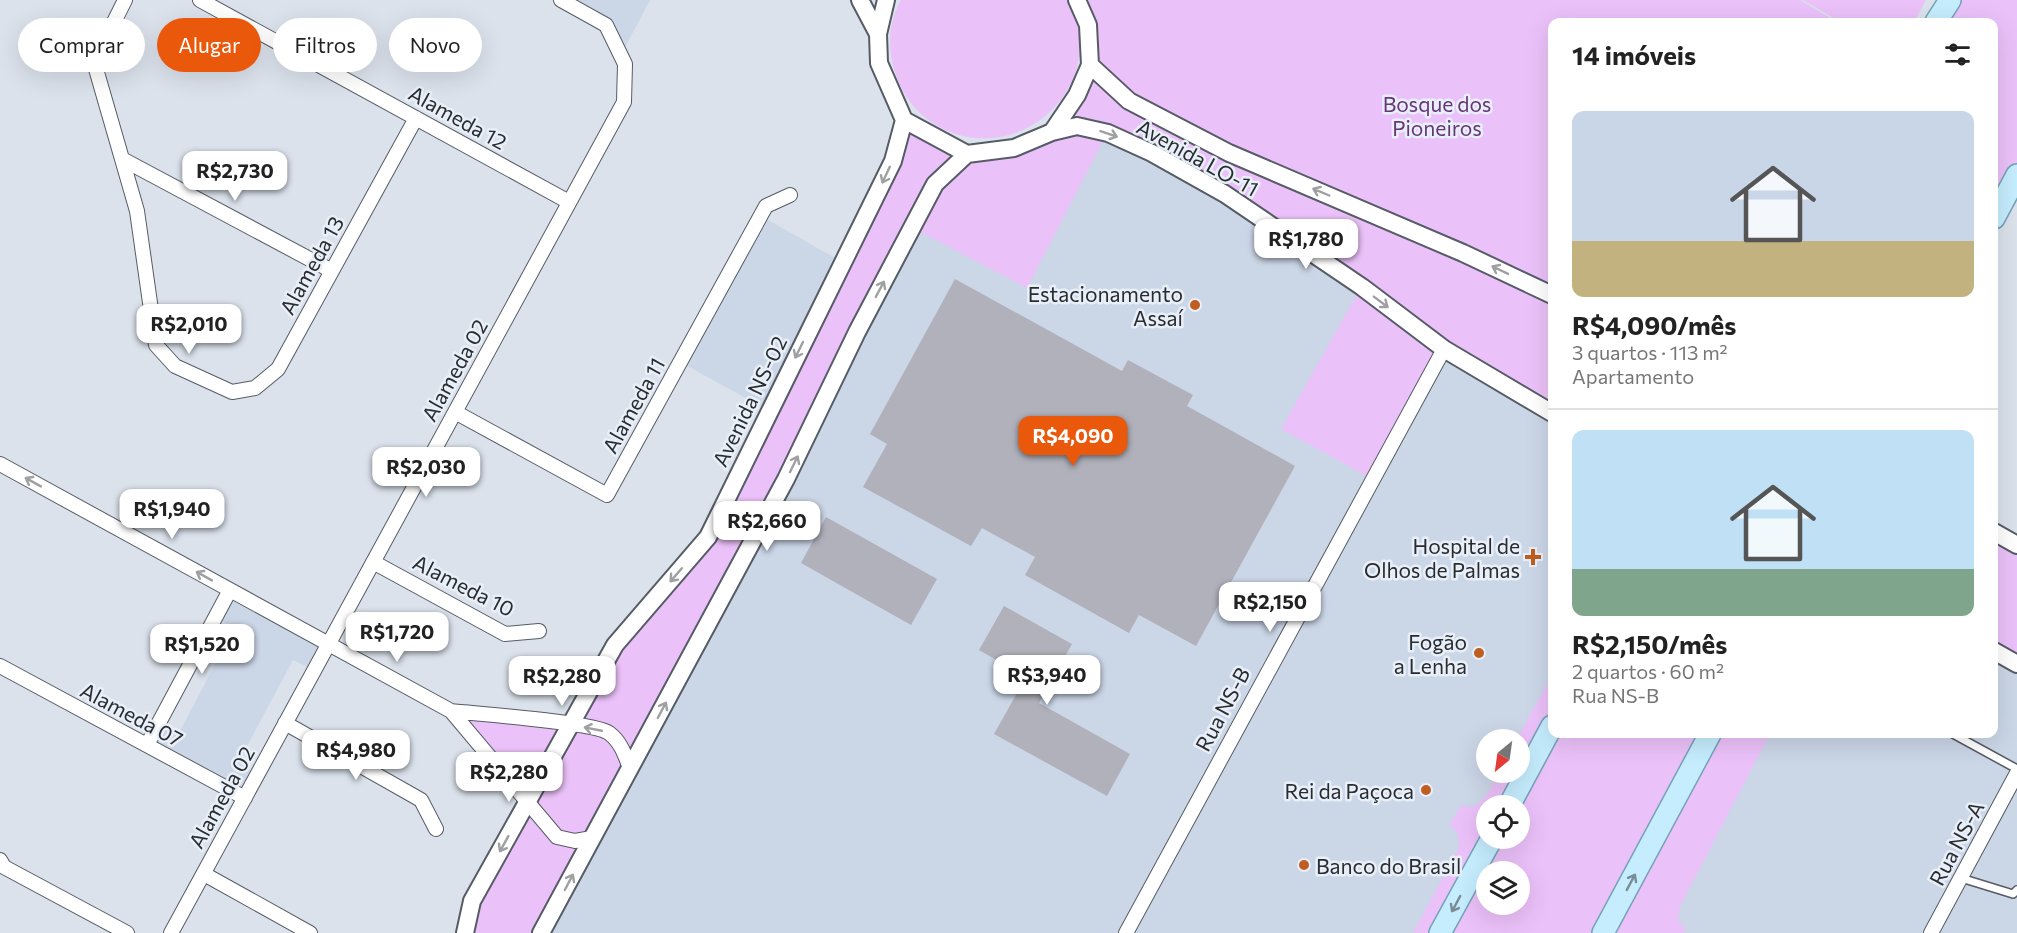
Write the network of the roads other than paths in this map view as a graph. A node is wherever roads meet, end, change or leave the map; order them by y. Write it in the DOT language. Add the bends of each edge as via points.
graph roads {
  1 [pos="125,0"];
  2 [pos="200,0"];
  3 [pos="561,0"];
  4 [pos="860,0"];
  5 [pos="886,0"];
  6 [pos="1077,0"];
  7 [pos="1950,0"];
  8 [pos="1939,18"];
  9 [pos="878,34"];
  10 [pos="1090,65"];
  11 [pos="416,118"];
  12 [pos="904,120"];
  13 [pos="1052,132"];
  14 [pos="967,154"];
  15 [pos="124,160"];
  16 [pos="2017,175"];
  17 [pos="790,195"];
  18 [pos="569,202"];
  19 [pos="1998,211"];
  20 [pos="332,271"];
  21 [pos="1548,293"];
  22 [pos="1444,349"];
  23 [pos="455,412"];
  24 [pos="1548,412"];
  25 [pos="0,464"];
  26 [pos="1998,534"];
  27 [pos="2017,545"];
  28 [pos="373,562"];
  29 [pos="230,590"];
  30 [pos="539,631"];
  31 [pos="329,644"];
  32 [pos="1998,653"];
  33 [pos="2017,664"];
  34 [pos="0,666"];
  35 [pos="451,711"];
  36 [pos="285,723"];
  37 [pos="570,724"];
  38 [pos="1548,733"];
  39 [pos="1708,738"];
  40 [pos="1960,738"];
  41 [pos="147,745"];
  42 [pos="630,768"];
  43 [pos="2017,771"];
  44 [pos="2013,788"];
  45 [pos="1515,795"];
  46 [pos="244,798"];
  47 [pos="528,801"];
  48 [pos="436,829"];
  49 [pos="592,838"];
  50 [pos="1486,849"];
  51 [pos="0,860"];
  52 [pos="204,874"];
  53 [pos="1961,878"];
  54 [pos="2017,890"];
  55 [pos="127,933"];
  56 [pos="171,933"];
  57 [pos="310,933"];
  58 [pos="465,933"];
  59 [pos="541,933"];
  60 [pos="1126,933"];
  61 [pos="1440,933"];
  62 [pos="1603,933"];
  63 [pos="1932,933"];
  1 -- 15 [label="street, Alameda 13" via="94,62"];
  2 -- 11 [label="street, Alameda 12"];
  3 -- 18 [label="street, Alameda 02" via="606,25 625,64 624,102"];
  4 -- 9 [label="street"];
  5 -- 9 [label="street"];
  6 -- 10 [label="street" via="1088,25"];
  7 -- 8 [label="main road"];
  9 -- 12 [label="street" via="879,63"];
  10 -- 13 [label="street" via="1077,95"];
  21 -- 10 [label="street, Avenida LO-11, one-way" via="1411,229 1229,153 1129,101"];
  11 -- 18 [label="street, Alameda 12"];
  11 -- 20 [label="street, Alameda 13"];
  12 -- 14 [label="street"];
  12 -- 37 [label="street, Avenida NS-02, one-way" via="893,161 708,537 615,645"];
  13 -- 14 [label="street, Avenida LO-11" via="1014,148"];
  13 -- 22 [label="street, Avenida LO-11, one-way" via="1077,126 1108,133 1152,153 1225,194 1362,287"];
  42 -- 14 [label="street, one-way" via="786,479 935,184"];
  15 -- 20 [label="street"];
  15 -- 20 [label="street, Alameda 13" via="147,267 156,345 175,366 232,392 255,388 278,369"];
  16 -- 19 [label="main road"];
  17 -- 23 [label="street, Alameda 11" via="766,206 607,495"];
  18 -- 23 [label="street, Alameda 02"];
  22 -- 24 [label="street, Avenida LO-11"];
  22 -- 60 [label="street, Rua NS-B"];
  23 -- 28 [label="street, Alameda 02"];
  29 -- 25 [label="street, one-way"];
  26 -- 27 [label="street"];
  28 -- 30 [label="street, Alameda 10" via="505,634"];
  28 -- 31 [label="street, Alameda 02"];
  29 -- 31 [label="street"];
  29 -- 41 [label="street"];
  31 -- 35 [label="street"];
  31 -- 36 [label="street, Alameda 02"];
  32 -- 33 [label="street"];
  34 -- 41 [label="street, Alameda 07"];
  35 -- 37 [label="street"];
  35 -- 47 [label="street"];
  36 -- 46 [label="street, Alameda 02"];
  36 -- 48 [label="street" via="421,800"];
  42 -- 37 [label="street, one-way" via="622,747 607,732"];
  37 -- 47 [label="street, Avenida NS-02"];
  38 -- 45 [label="main road"];
  62 -- 39 [label="main road, one-way"];
  40 -- 43 [label="lane"];
  41 -- 46 [label="street, Alameda 07"];
  42 -- 49 [label="street"];
  43 -- 44 [label="street, Rua NS-A"];
  44 -- 53 [label="street, Rua NS-A"];
  46 -- 52 [label="street, Alameda 02"];
  47 -- 49 [label="street" via="558,837 575,841"];
  47 -- 58 [label="street, Avenida NS-02, one-way" via="472,901"];
  59 -- 49 [label="street, one-way"];
  50 -- 61 [label="main road, one-way"];
  51 -- 55 [label="street" via="4,867"];
  52 -- 56 [label="street, Alameda 02"];
  52 -- 57 [label="street"];
  53 -- 54 [label="lane" via="2013,894"];
  53 -- 63 [label="street, Rua NS-A"];
}
